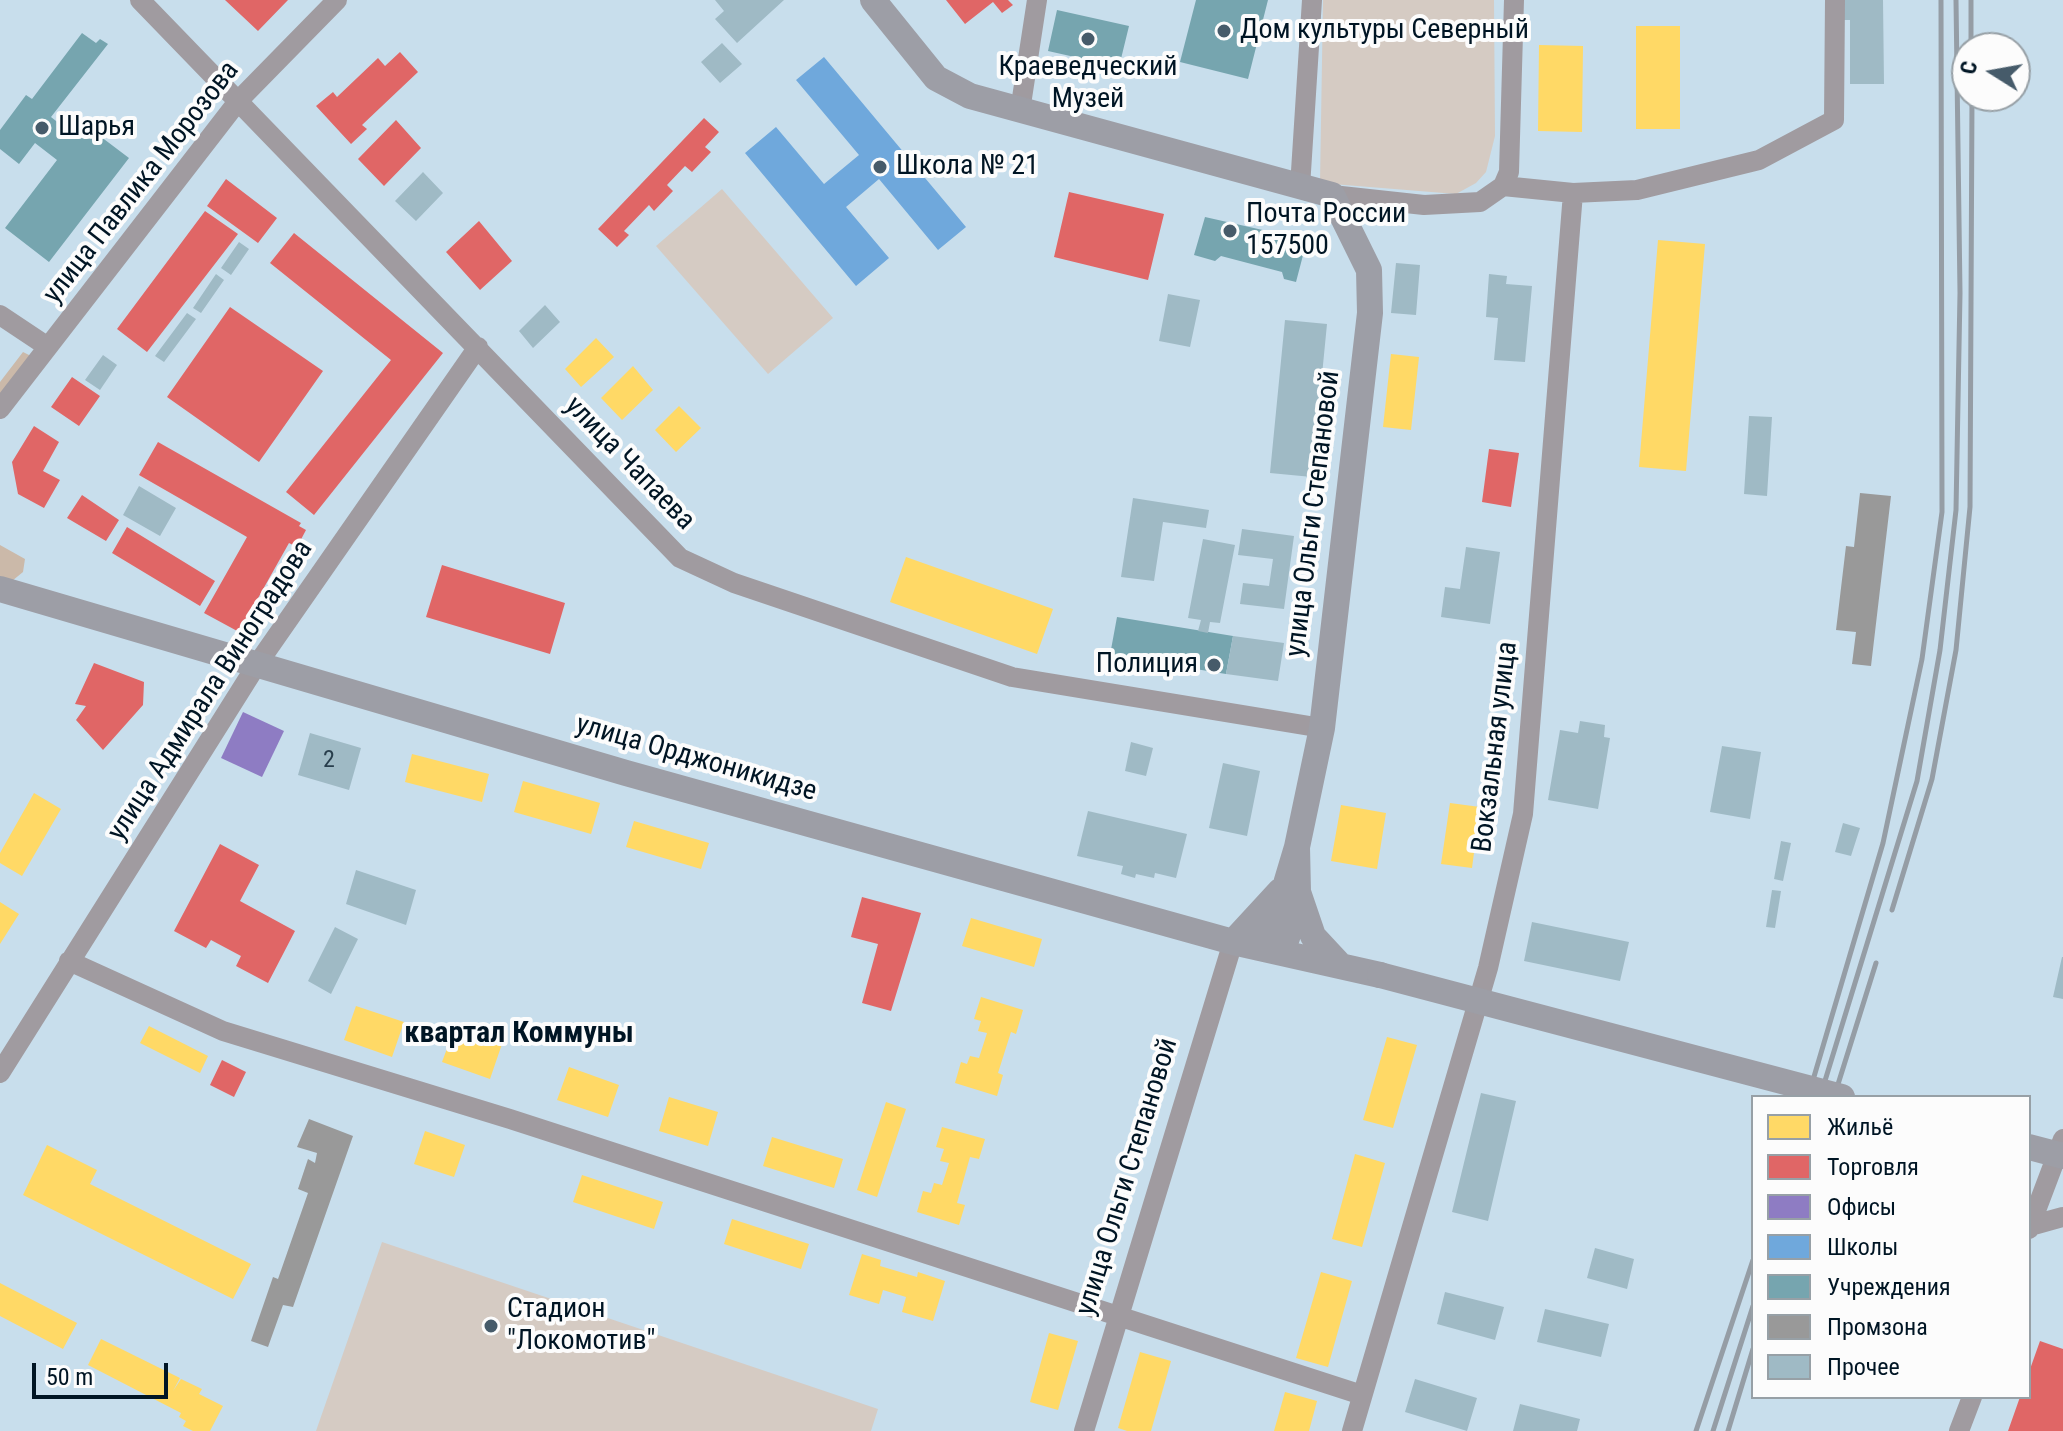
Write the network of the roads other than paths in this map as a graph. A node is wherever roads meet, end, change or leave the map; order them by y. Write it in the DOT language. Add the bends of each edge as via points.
graph roads {
  1 [pos="140,0"];
  2 [pos="337,0"];
  3 [pos="873,0"];
  4 [pos="1037,0"];
  5 [pos="1312,0"];
  6 [pos="1514,0"];
  7 [pos="1835,0"];
  8 [pos="239,100"];
  9 [pos="1020,111"];
  10 [pos="1503,186"];
  11 [pos="1300,187"];
  12 [pos="1573,193"];
  13 [pos="1332,195"];
  14 [pos="0,315"];
  15 [pos="48,347"];
  16 [pos="478,347"];
  17 [pos="0,409"];
  18 [pos="0,589"];
  19 [pos="256,666"];
  20 [pos="1322,728"];
  21 [pos="1290,890"];
  22 [pos="1233,942"];
  23 [pos="1274,951"];
  24 [pos="69,961"];
  25 [pos="1340,965"];
  26 [pos="0,1073"];
  27 [pos="1834,1095"];
  28 [pos="2063,1139"];
  29 [pos="2031,1148"];
  30 [pos="2063,1156"];
  31 [pos="2063,1217"];
  32 [pos="2031,1225"];
  33 [pos="2031,1228"];
  34 [pos="1119,1317"];
  35 [pos="1362,1395"];
  36 [pos="1971,1399"];
  37 [pos="1084,1431"];
  38 [pos="1352,1431"];
  39 [pos="1959,1431"];
  1 -- 8 [label="street, улица Чапаева"];
  2 -- 8 [label="street, улица Павлика Морозова"];
  3 -- 9 [label="main road" via="936,78 970,96"];
  4 -- 9 [label="street"];
  5 -- 11 [label="street"];
  6 -- 10 [label="street" via="1509,172"];
  7 -- 12 [label="street" via="1834,120 1759,160 1637,190"];
  8 -- 15 [label="street, улица Павлика Морозова"];
  8 -- 16 [label="street, улица Чапаева"];
  9 -- 11 [label="main road"];
  10 -- 12 [label="street"];
  10 -- 13 [label="street" via="1480,202 1424,205"];
  11 -- 13 [label="main road"];
  12 -- 35 [label="street, Вокзальная улица" via="1523,814 1485,981"];
  13 -- 20 [label="main road, улица Ольги Степановой" via="1369,270 1370,313"];
  14 -- 15 [label="street"];
  15 -- 17 [label="street, улица Павлика Морозова"];
  16 -- 19 [label="street, улица Адмирала Виноградова"];
  16 -- 20 [label="street, улица Чапаева" via="680,558 734,583 1012,677"];
  18 -- 19 [label="main road, улица Орджоникидзе"];
  19 -- 22 [label="main road, улица Орджоникидзе"];
  19 -- 24 [label="street, улица Адмирала Виноградова"];
  20 -- 21 [label="main road, улица Ольги Степановой"];
  21 -- 22 [label="main road"];
  21 -- 23 [label="main road, улица Ольги Степановой" via="1271,934"];
  21 -- 25 [label="main road" via="1313,936"];
  22 -- 23 [label="main road, улица Орджоникидзе"];
  22 -- 34 [label="street, улица Ольги Степановой"];
  23 -- 25 [label="main road, улица Орджоникидзе"];
  24 -- 26 [label="street, улица Адмирала Виноградова"];
  24 -- 34 [label="street" via="223,1031"];
  25 -- 27 [label="main road, улица Орджоникидзе, bridge"];
  28 -- 32 [label="street"];
  29 -- 30 [label="main road, bridge"];
  31 -- 33 [label="street"];
  34 -- 35 [label="street"];
  34 -- 37 [label="street, улица Ольги Степановой"];
  35 -- 38 [label="street, Вокзальная улица"];
  36 -- 39 [label="street"];
}
